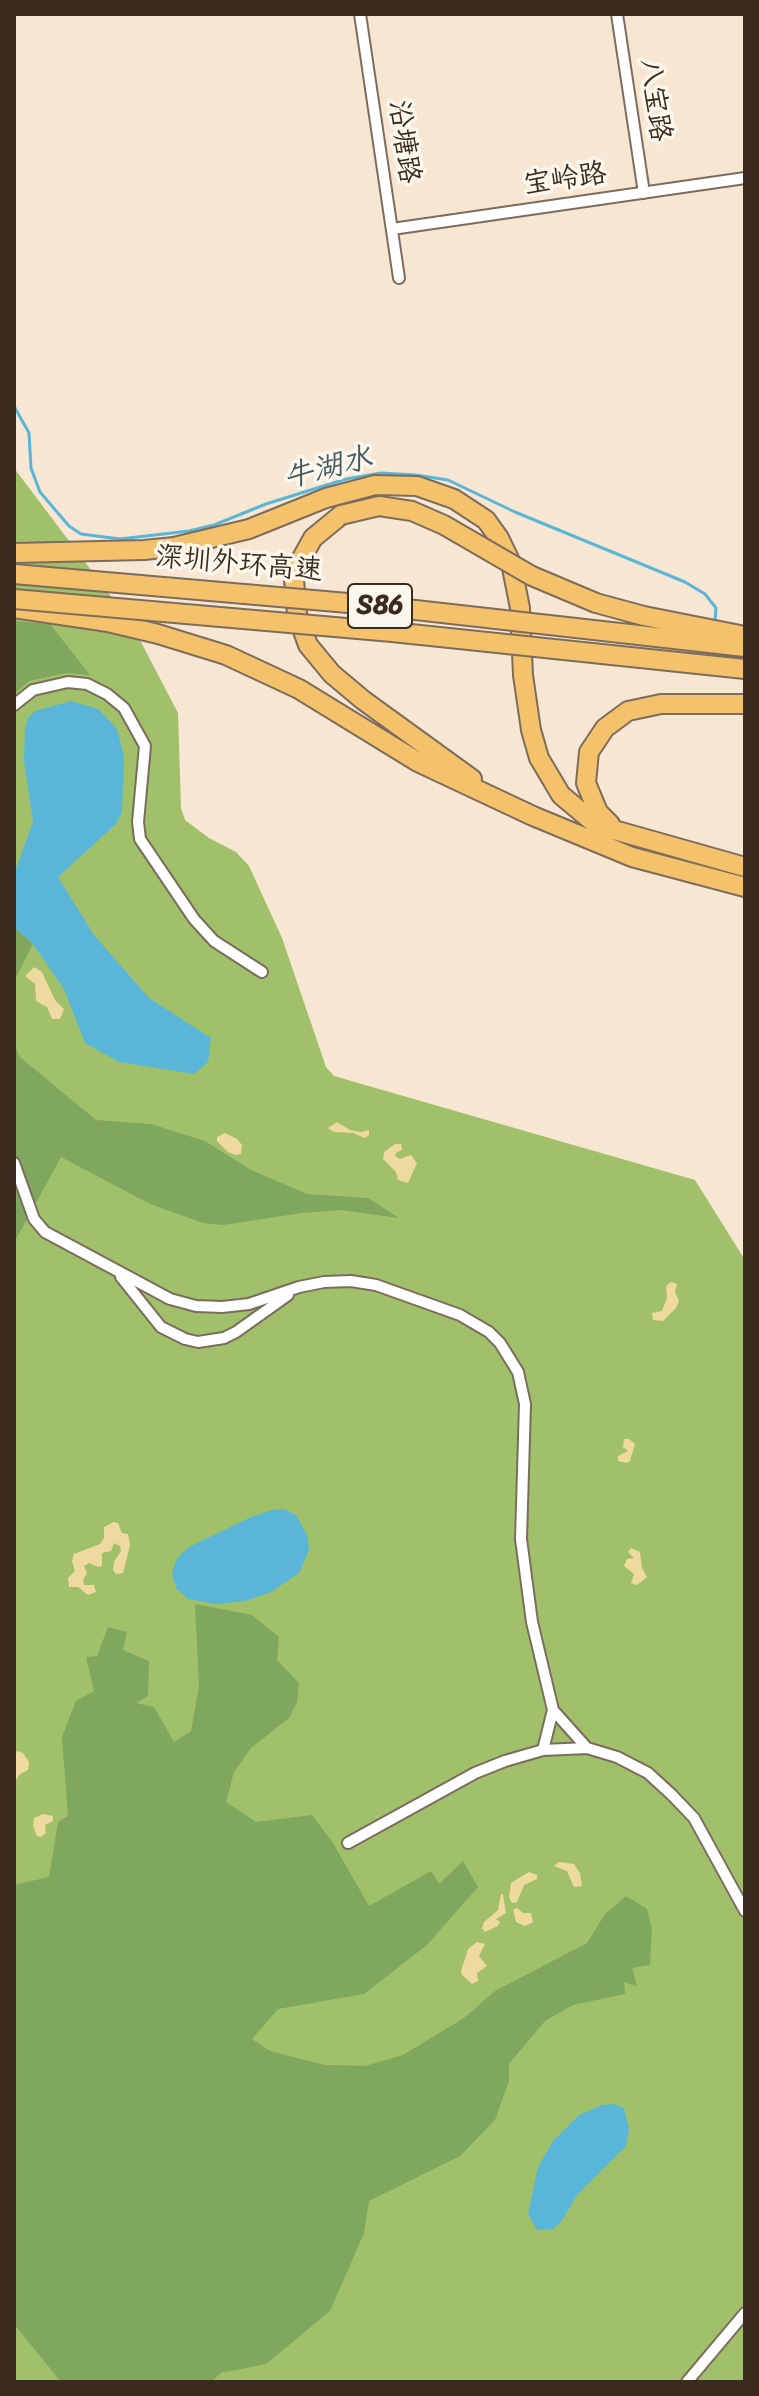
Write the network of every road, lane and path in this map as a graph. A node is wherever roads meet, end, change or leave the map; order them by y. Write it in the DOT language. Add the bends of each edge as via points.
graph roads {
  1 [pos="360,14"];
  2 [pos="617,14"];
  3 [pos="745,178"];
  4 [pos="644,193"];
  5 [pos="392,229"];
  6 [pos="399,278"];
  7 [pos="14,553"];
  8 [pos="14,574"];
  9 [pos="14,599"];
  10 [pos="14,608"];
  11 [pos="745,636"];
  12 [pos="745,647"];
  13 [pos="745,669"];
  14 [pos="745,704"];
  15 [pos="14,705"];
  16 [pos="504,802"];
  17 [pos="622,833"];
  18 [pos="745,867"];
  19 [pos="745,887"];
  20 [pos="262,972"];
  21 [pos="14,1163"];
  22 [pos="116,1271"];
  23 [pos="299,1287"];
  24 [pos="553,1710"];
  25 [pos="587,1748"];
  26 [pos="543,1750"];
  27 [pos="348,1843"];
  28 [pos="745,1911"];
  29 [pos="745,2313"];
  30 [pos="687,2382"];
  1 -- 5 [label="street, 沿塘路"];
  2 -- 4 [label="street, 八宝路"];
  3 -- 4 [label="street, 宝岭路"];
  4 -- 5 [label="street, 宝岭路"];
  5 -- 6 [label="street, 沿塘路"];
  7 -- 17 [label="highway" via="144,550 204,541 375,485 417,486 454,499 486,520 511,563 526,707 539,758 575,808"];
  8 -- 12 [label="highway, 深圳外环高速 / S86, bridge" via="371,605"];
  9 -- 13 [label="highway, 深圳外环高速 / S86, bridge"];
  10 -- 16 [label="highway" via="108,622 226,655 299,689 418,762"];
  11 -- 16 [label="highway, bridge" via="596,603 532,576 412,511 379,506 341,515 313,538 294,580 297,614 308,645 363,700"];
  14 -- 17 [label="highway" via="661,704 628,711 605,728 586,768 590,798"];
  15 -- 20 [label="street" via="33,690 68,682 87,684 124,708 145,746 140,839 214,941"];
  16 -- 19 [label="highway" via="632,857"];
  17 -- 18 [label="highway"];
  21 -- 22 [label="street" via="34,1219 45,1232"];
  22 -- 23 [label="street" via="170,1299 209,1307 249,1304"];
  22 -- 23 [label="street" via="161,1327 198,1342 236,1332"];
  23 -- 24 [label="street" via="351,1281 401,1292 475,1322 510,1357 525,1404 524,1576"];
  24 -- 25 [label="street"];
  24 -- 26 [label="street"];
  25 -- 26 [label="street"];
  25 -- 28 [label="street" via="648,1773 671,1794 694,1818"];
  26 -- 27 [label="street" via="475,1773"];
  29 -- 30 [label="street"];
}
